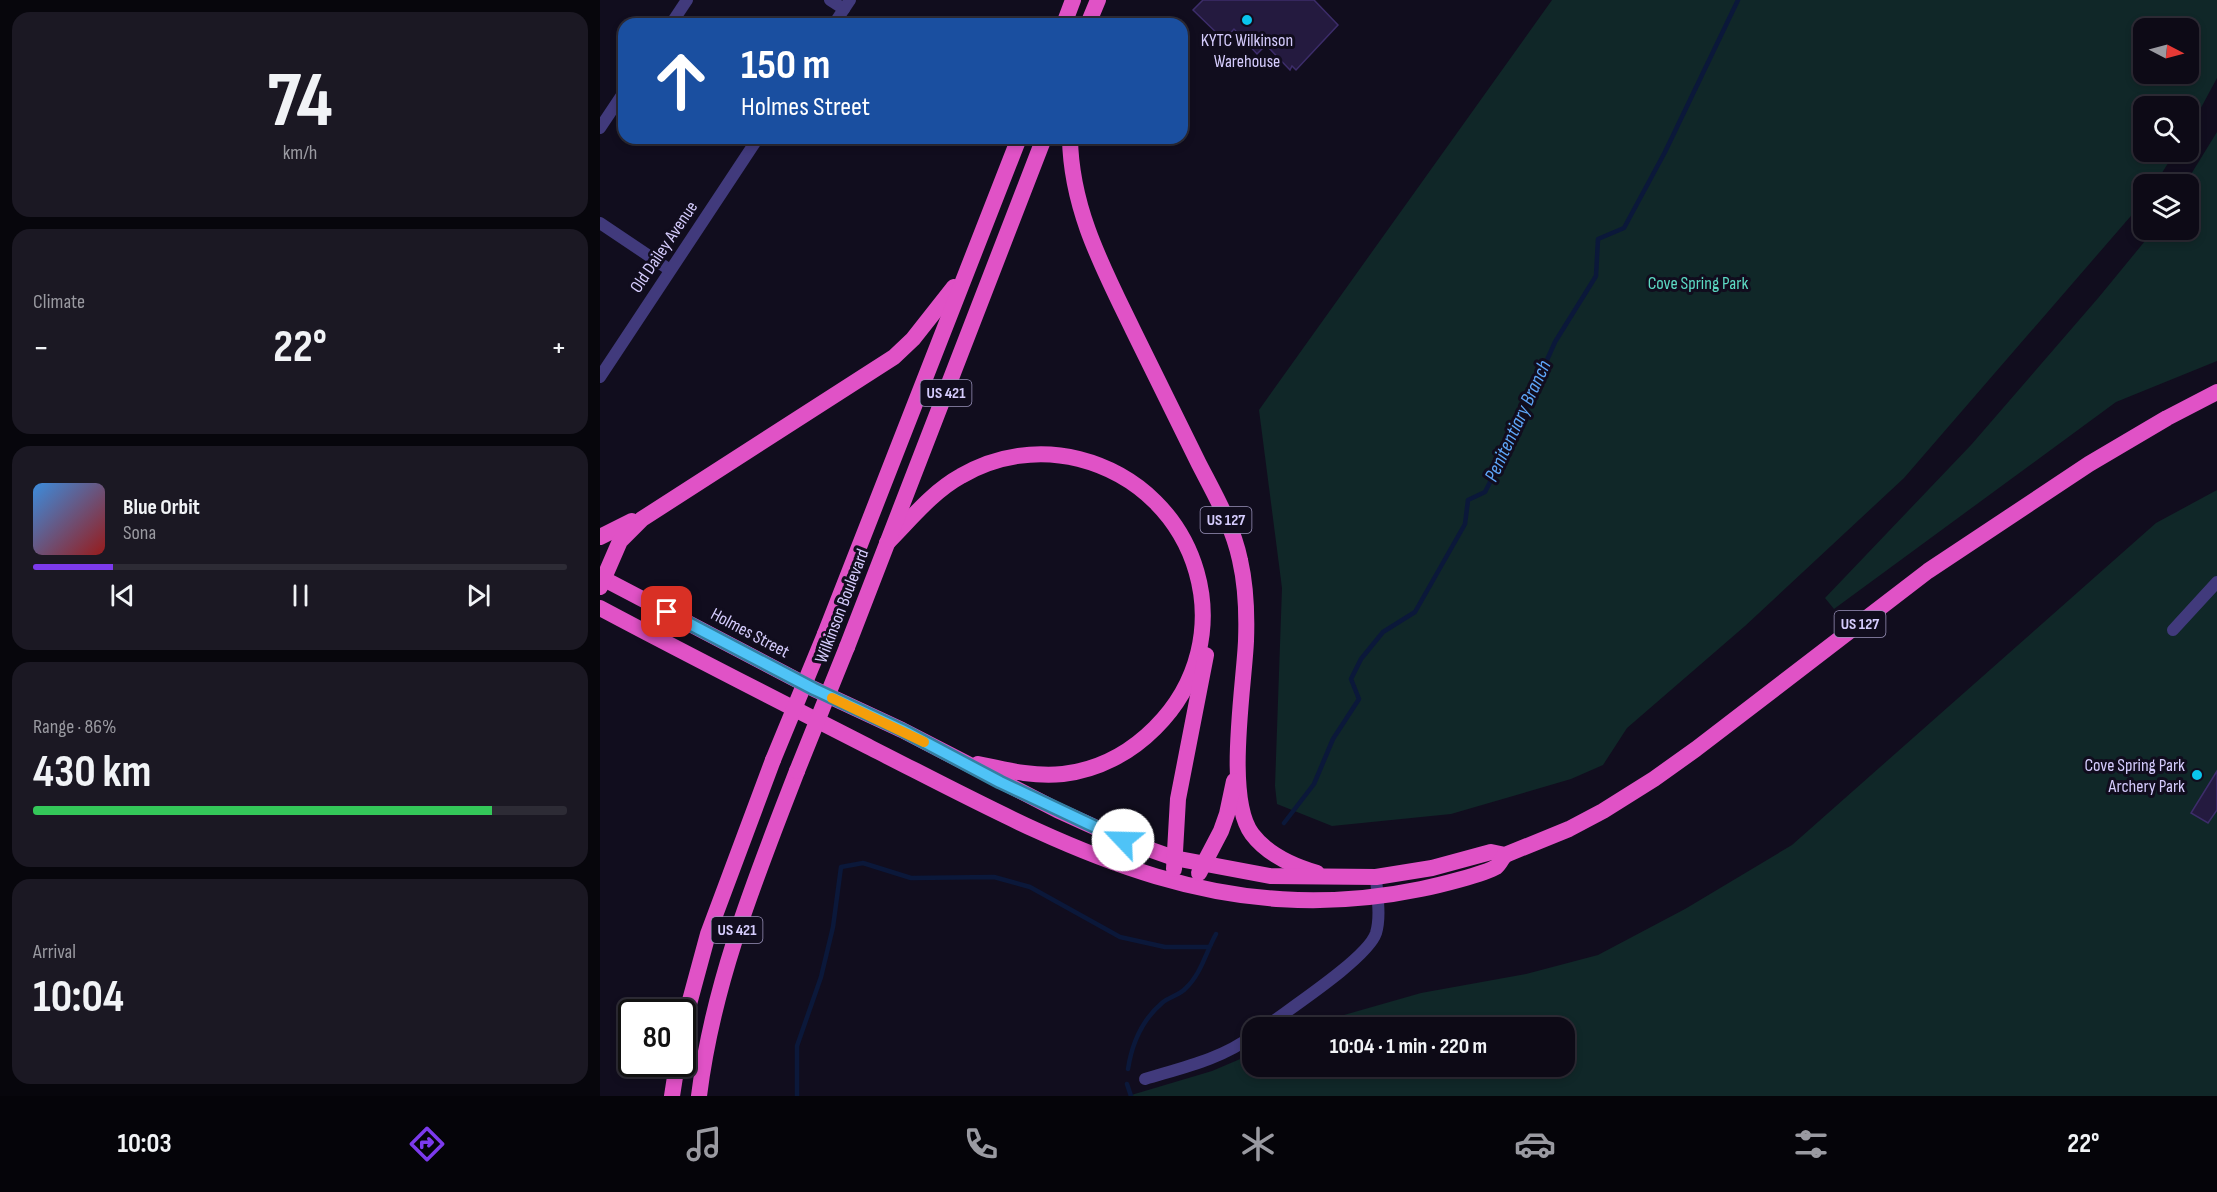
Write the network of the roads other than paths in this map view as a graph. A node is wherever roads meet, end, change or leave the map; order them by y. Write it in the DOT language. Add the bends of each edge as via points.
graph roads {
  1 [pos="687,0"];
  2 [pos="830,0"];
  3 [pos="1073,0"];
  4 [pos="1098,0"];
  5 [pos="847,4"];
  6 [pos="674,18"];
  7 [pos="838,18"];
  8 [pos="1066,18"];
  9 [pos="1090,18"];
  10 [pos="618,101"];
  11 [pos="600,128"];
  12 [pos="754,144"];
  13 [pos="1017,144"];
  14 [pos="1042,144"];
  15 [pos="1070,144"];
  16 [pos="600,223"];
  17 [pos="670,270"];
  18 [pos="966,272"];
  19 [pos="600,377"];
  20 [pos="2217,392"];
  21 [pos="659,506"];
  22 [pos="600,537"];
  23 [pos="887,543"];
  24 [pos="1200,582"];
  25 [pos="2217,582"];
  26 [pos="602,583"];
  27 [pos="600,608"];
  28 [pos="2173,630"];
  29 [pos="1239,756"];
  30 [pos="954,758"];
  31 [pos="1505,855"];
  32 [pos="1174,858"];
  33 [pos="1204,864"];
  34 [pos="1376,877"];
  35 [pos="1335,878"];
  36 [pos="1174,883"];
  37 [pos="1191,887"];
  38 [pos="1377,896"];
  39 [pos="690,999"];
  40 [pos="1279,1017"];
  41 [pos="1242,1043"];
  42 [pos="675,1077"];
  43 [pos="1144,1079"];
  44 [pos="672,1096"];
  45 [pos="699,1096"];
  1 -- 6 [label="street"];
  2 -- 5 [label="street"];
  3 -- 8 [label="highway"];
  4 -- 9 [label="highway"];
  5 -- 7 [label="street"];
  10 -- 11 [label="street"];
  12 -- 17 [label="street, Old Dailey Avenue"];
  13 -- 18 [label="highway, Wilkinson Boulevard"];
  14 -- 23 [label="highway, Wilkinson Boulevard / US 421"];
  15 -- 29 [label="highway, US 127" via="1075,191 1094,246 1219,504 1240,559 1246,613"];
  16 -- 17 [label="street"];
  17 -- 19 [label="street, Old Dailey Avenue"];
  18 -- 21 [label="highway" via="894,357"];
  18 -- 39 [label="highway, Wilkinson Boulevard / US 421, bridge" via="773,759 708,934"];
  20 -- 31 [label="highway, US 127" via="2099,458 1928,571 1644,786 1569,829"];
  21 -- 22 [label="highway"];
  21 -- 26 [label="highway" via="620,541"];
  23 -- 24 [label="highway" via="939,491 980,466 1024,454 1069,457 1110,471 1148,495 1178,530"];
  23 -- 45 [label="highway, Wilkinson Boulevard / US 421, bridge" via="738,925 709,1030"];
  24 -- 30 [label="highway" via="1202,639 1187,684 1161,722 1127,751 1086,770 1042,775 1020,774"];
  24 -- 32 [label="highway" via="1207,647 1178,799"];
  25 -- 28 [label="street"];
  26 -- 30 [label="highway, Holmes Street"];
  27 -- 36 [label="highway, US 127" via="956,793 1086,854"];
  29 -- 33 [label="highway" via="1227,813"];
  29 -- 35 [label="highway, US 127" via="1241,800 1251,832 1286,861"];
  30 -- 32 [label="highway" via="1093,827"];
  31 -- 34 [label="highway, US 127" via="1491,852 1432,868"];
  31 -- 38 [label="highway, US 127" via="1497,866 1482,872 1426,888"];
  32 -- 33 [label="highway"];
  32 -- 36 [label="highway"];
  33 -- 35 [label="highway" via="1270,876"];
  33 -- 37 [label="highway"];
  34 -- 35 [label="highway, US 127"];
  34 -- 38 [label="street"];
  36 -- 37 [label="highway, US 127"];
  37 -- 38 [label="highway, US 127" via="1297,901"];
  38 -- 40 [label="street" via="1376,933 1366,950"];
  41 -- 43 [label="street"];
  42 -- 44 [label="highway"];
}
